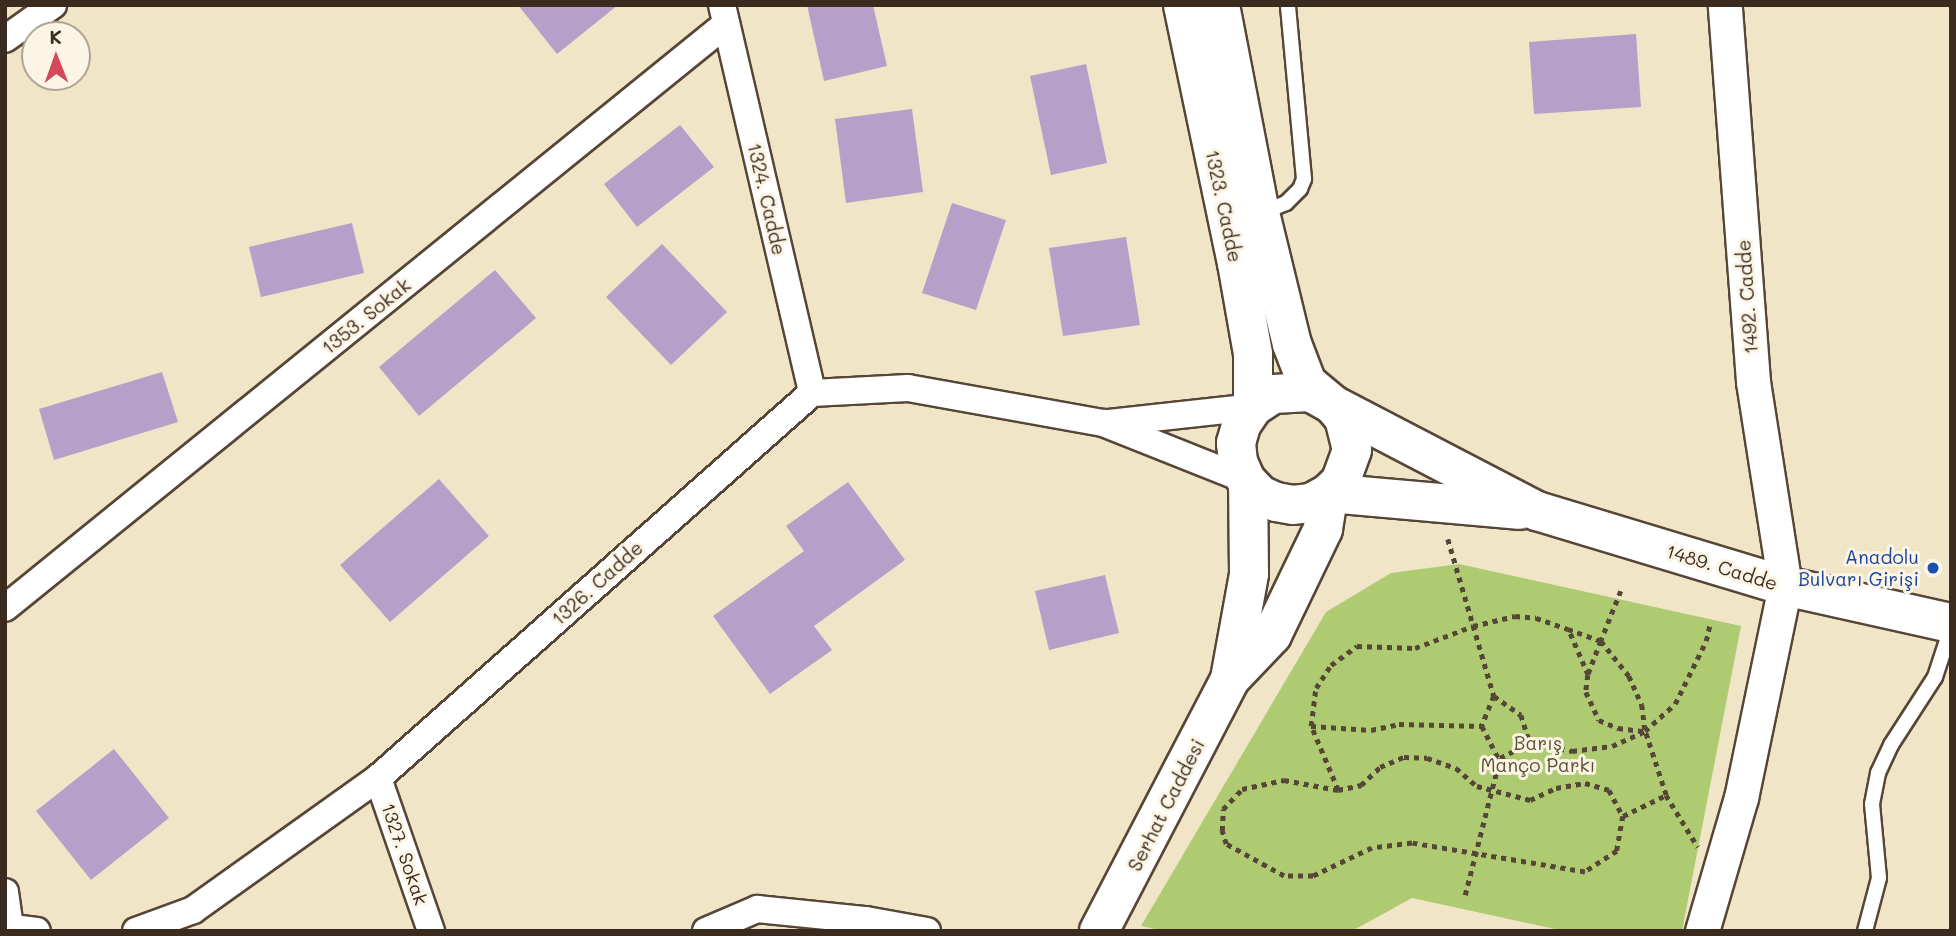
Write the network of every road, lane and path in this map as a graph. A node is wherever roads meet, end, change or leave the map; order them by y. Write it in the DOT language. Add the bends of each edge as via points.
graph roads {
  1 [pos="53,5"];
  2 [pos="1183,5"];
  3 [pos="1220,5"];
  4 [pos="1288,5"];
  5 [pos="1725,5"];
  6 [pos="724,15"];
  7 [pos="5,39"];
  8 [pos="1260,213"];
  9 [pos="812,393"];
  10 [pos="1333,405"];
  11 [pos="1253,407"];
  12 [pos="1103,423"];
  13 [pos="1247,481"];
  14 [pos="1329,494"];
  15 [pos="1537,511"];
  16 [pos="1448,539"];
  17 [pos="1785,586"];
  18 [pos="1621,592"];
  19 [pos="5,608"];
  20 [pos="1710,623"];
  21 [pos="1951,625"];
  22 [pos="1473,626"];
  23 [pos="1568,629"];
  24 [pos="1601,641"];
  25 [pos="1588,675"];
  26 [pos="1230,679"];
  27 [pos="1494,696"];
  28 [pos="1311,726"];
  29 [pos="1482,726"];
  30 [pos="1645,731"];
  31 [pos="1530,743"];
  32 [pos="1500,761"];
  33 [pos="378,778"];
  34 [pos="1338,789"];
  35 [pos="1492,790"];
  36 [pos="1666,795"];
  37 [pos="1623,816"];
  38 [pos="1476,852"];
  39 [pos="1720,872"];
  40 [pos="5,892"];
  41 [pos="1465,895"];
  42 [pos="8,927"];
  43 [pos="37,931"];
  44 [pos="136,931"];
  45 [pos="431,931"];
  46 [pos="706,931"];
  47 [pos="927,931"];
  48 [pos="1099,931"];
  49 [pos="1702,931"];
  50 [pos="1865,931"];
  1 -- 7 [label="street"];
  2 -- 11 [label="main road, 1323. Cadde" via="1237,262 1252,354"];
  3 -- 8 [label="main road"];
  4 -- 8 [label="lane" via="1304,179 1286,203"];
  5 -- 17 [label="street, 1492. Cadde" via="1753,381"];
  6 -- 9 [label="street, 1324. Cadde"];
  6 -- 19 [label="street, 1353. Sokak"];
  8 -- 10 [label="main road" via="1278,296 1307,383"];
  9 -- 12 [label="street" via="908,388"];
  9 -- 33 [label="street, 1326. Cadde"];
  10 -- 11 [label="main road" via="1298,390 1273,394"];
  10 -- 14 [label="main road" via="1344,418 1352,450 1349,467"];
  10 -- 15 [label="main road, 1489. Cadde"];
  11 -- 12 [label="street"];
  11 -- 13 [label="main road" via="1236,443"];
  12 -- 13 [label="street"];
  13 -- 14 [label="main road" via="1260,495 1293,505"];
  13 -- 26 [label="main road" via="1249,574"];
  14 -- 15 [label="main road, 1489. Cadde"];
  14 -- 26 [label="main road" via="1323,528 1272,635"];
  15 -- 17 [label="main road, 1489. Cadde"];
  16 -- 22 [label="path"];
  17 -- 21 [label="main road, 1489. Cadde"];
  17 -- 39 [label="street" via="1741,798"];
  18 -- 24 [label="path"];
  20 -- 30 [label="path" via="1675,704"];
  21 -- 50 [label="lane" via="1935,677 1878,773 1872,822 1879,878"];
  22 -- 23 [label="path" via="1515,616"];
  22 -- 27 [label="path"];
  22 -- 28 [label="path" via="1415,648 1357,646 1331,665 1316,688"];
  23 -- 24 [label="path"];
  23 -- 25 [label="path"];
  24 -- 25 [label="path"];
  24 -- 30 [label="path" via="1629,676 1642,705"];
  25 -- 30 [label="path" via="1586,692 1599,720"];
  26 -- 48 [label="main road, Serhat Caddesi"];
  27 -- 29 [label="path"];
  27 -- 31 [label="path" via="1521,715"];
  28 -- 29 [label="path" via="1371,730 1399,724"];
  28 -- 34 [label="path"];
  29 -- 32 [label="path"];
  30 -- 31 [label="path" via="1612,747 1572,751"];
  30 -- 36 [label="path"];
  31 -- 32 [label="path"];
  32 -- 35 [label="path"];
  33 -- 44 [label="street, 1326. Cadde" via="193,910"];
  33 -- 45 [label="street, 1327. Sokak"];
  34 -- 35 [label="path" via="1361,785 1380,767 1404,757 1427,758 1456,768 1477,786"];
  34 -- 38 [label="path" via="1284,780 1242,789 1223,809 1226,844 1284,876 1313,876 1372,848 1398,844"];
  35 -- 37 [label="path" via="1530,800 1585,783 1609,790"];
  35 -- 38 [label="path"];
  36 -- 37 [label="path"];
  36 -- 39 [label="path" via="1693,842"];
  37 -- 38 [label="path" via="1617,851 1585,872"];
  38 -- 41 [label="path"];
  39 -- 49 [label="street"];
  40 -- 42 [label="street"];
  42 -- 43 [label="street"];
  46 -- 47 [label="street" via="758,909"];
}
